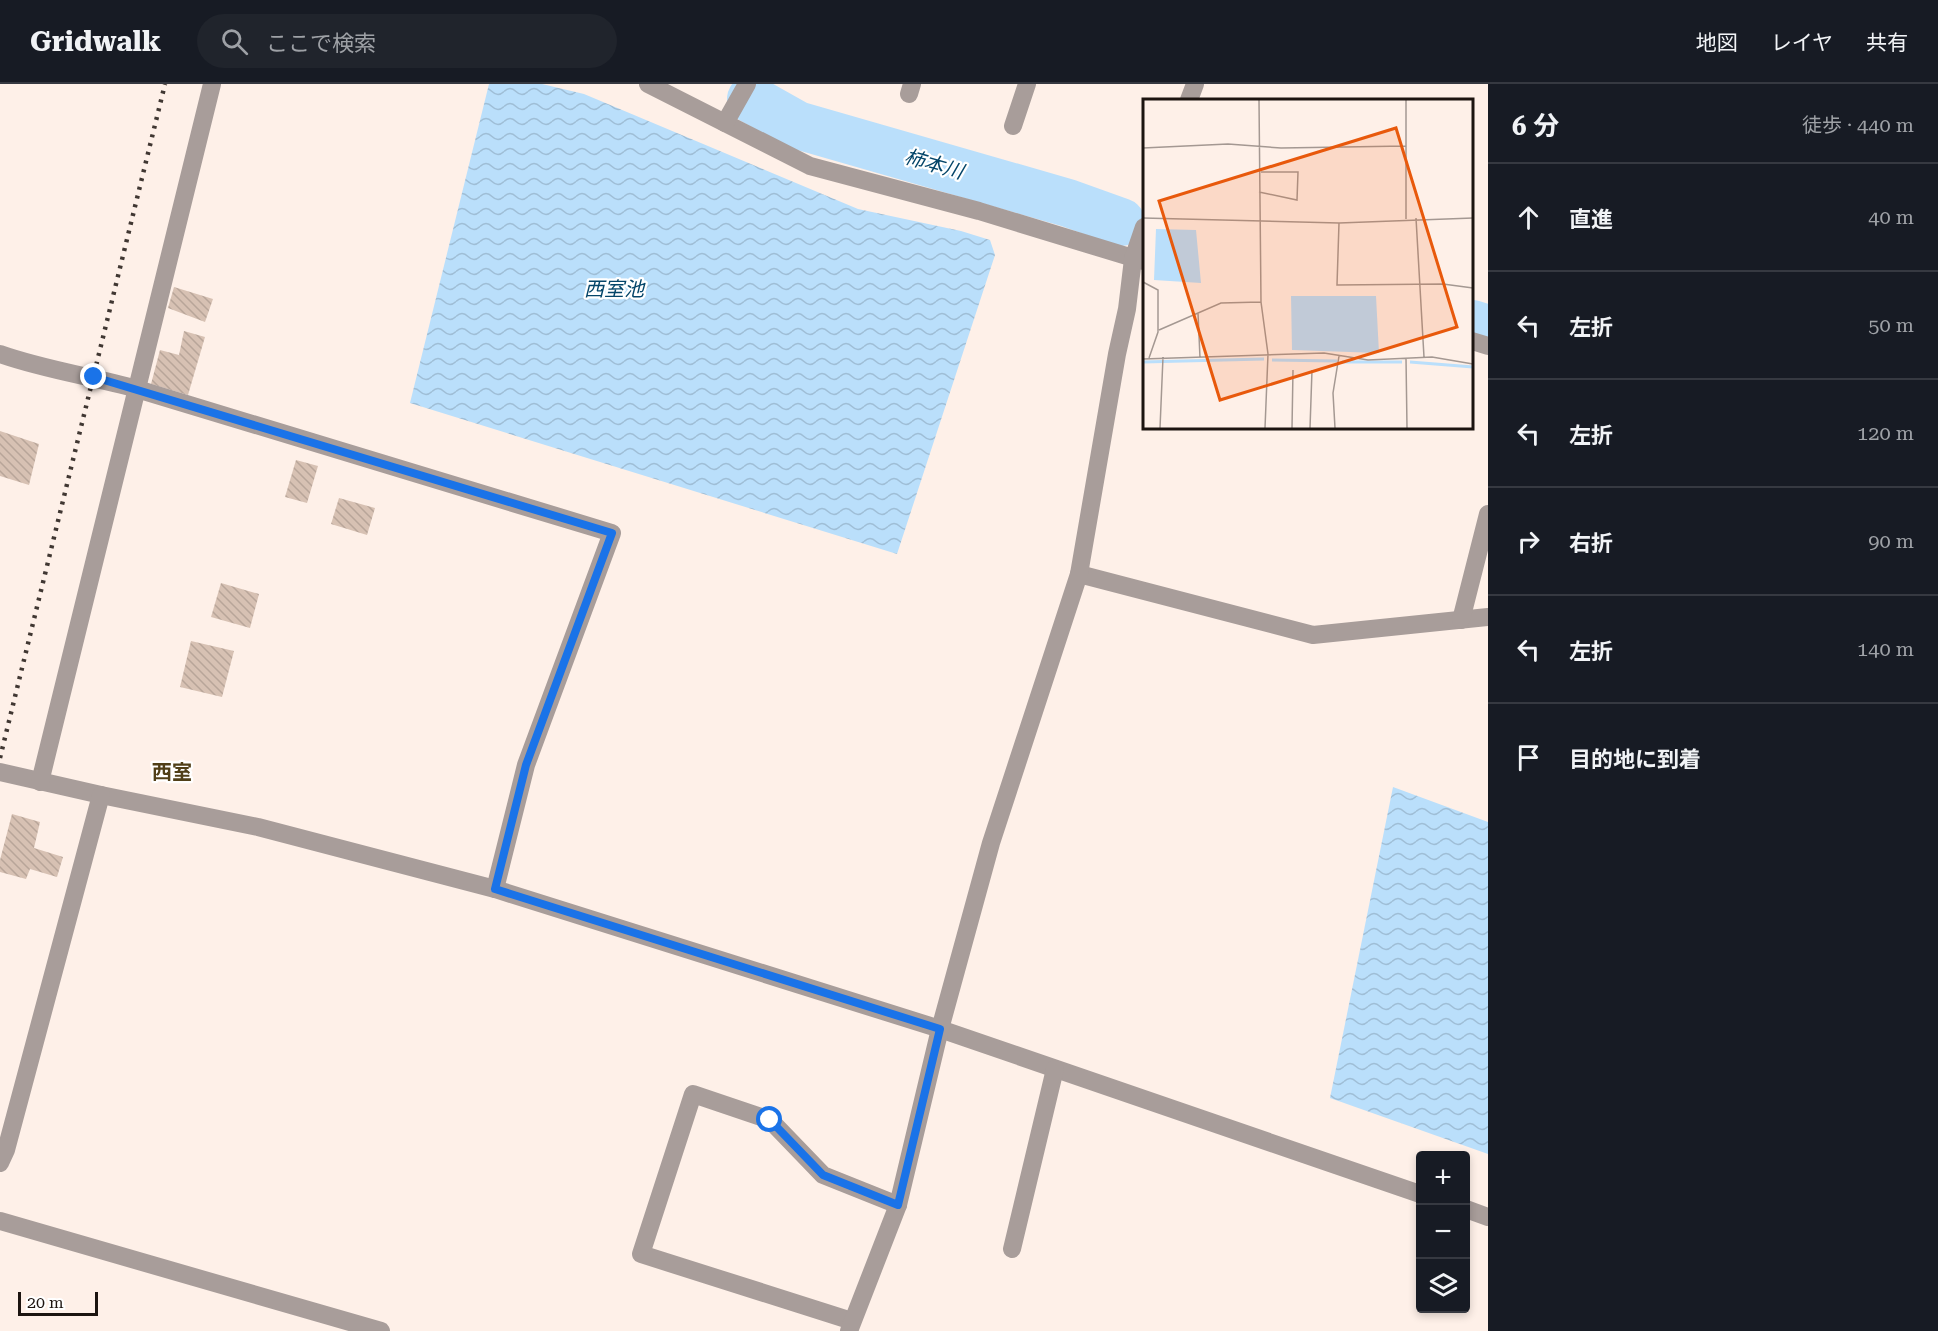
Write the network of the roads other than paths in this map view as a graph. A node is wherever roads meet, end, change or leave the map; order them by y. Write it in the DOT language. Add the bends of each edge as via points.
graph roads {
  1 [pos="212,84"];
  2 [pos="648,84"];
  3 [pos="747,84"];
  4 [pos="1027,84"];
  5 [pos="1195,84"];
  6 [pos="1189,99"];
  7 [pos="725,123"];
  8 [pos="1013,126"];
  9 [pos="1143,234"];
  10 [pos="1139,260"];
  11 [pos="1473,341"];
  12 [pos="1488,346"];
  13 [pos="0,354"];
  14 [pos="137,389"];
  15 [pos="1488,514"];
  16 [pos="1079,574"];
  17 [pos="1488,617"];
  18 [pos="1461,620"];
  19 [pos="0,772"];
  20 [pos="40,782"];
  21 [pos="101,795"];
  22 [pos="495,889"];
  23 [pos="940,1029"];
  24 [pos="1055,1069"];
  25 [pos="0,1162"];
  26 [pos="1416,1193"];
  27 [pos="898,1205"];
  28 [pos="1470,1210"];
  29 [pos="1488,1217"];
  30 [pos="0,1221"];
  31 [pos="1012,1248"];
  32 [pos="851,1326"];
  33 [pos="381,1331"];
  1 -- 14 [label="street"];
  2 -- 7 [label="street"];
  3 -- 7 [label="street"];
  4 -- 8 [label="street"];
  5 -- 6 [label="street"];
  7 -- 10 [label="street" via="810,166 979,211"];
  9 -- 10 [label="street"];
  10 -- 16 [label="street" via="1115,366"];
  11 -- 12 [label="street"];
  13 -- 14 [label="street"];
  14 -- 20 [label="street"];
  14 -- 22 [label="street" via="612,533 526,765"];
  15 -- 18 [label="street"];
  16 -- 18 [label="street" via="1313,635"];
  16 -- 23 [label="street" via="991,843"];
  17 -- 18 [label="street"];
  19 -- 20 [label="street"];
  20 -- 21 [label="street"];
  21 -- 22 [label="street" via="258,827"];
  21 -- 25 [label="street"];
  22 -- 23 [label="street"];
  23 -- 24 [label="street"];
  23 -- 27 [label="street"];
  24 -- 26 [label="street"];
  24 -- 31 [label="street"];
  27 -- 32 [label="street"];
  27 -- 32 [label="street" via="823,1175 770,1120 693,1094 641,1254"];
  28 -- 29 [label="street"];
  30 -- 33 [label="street"];
}
